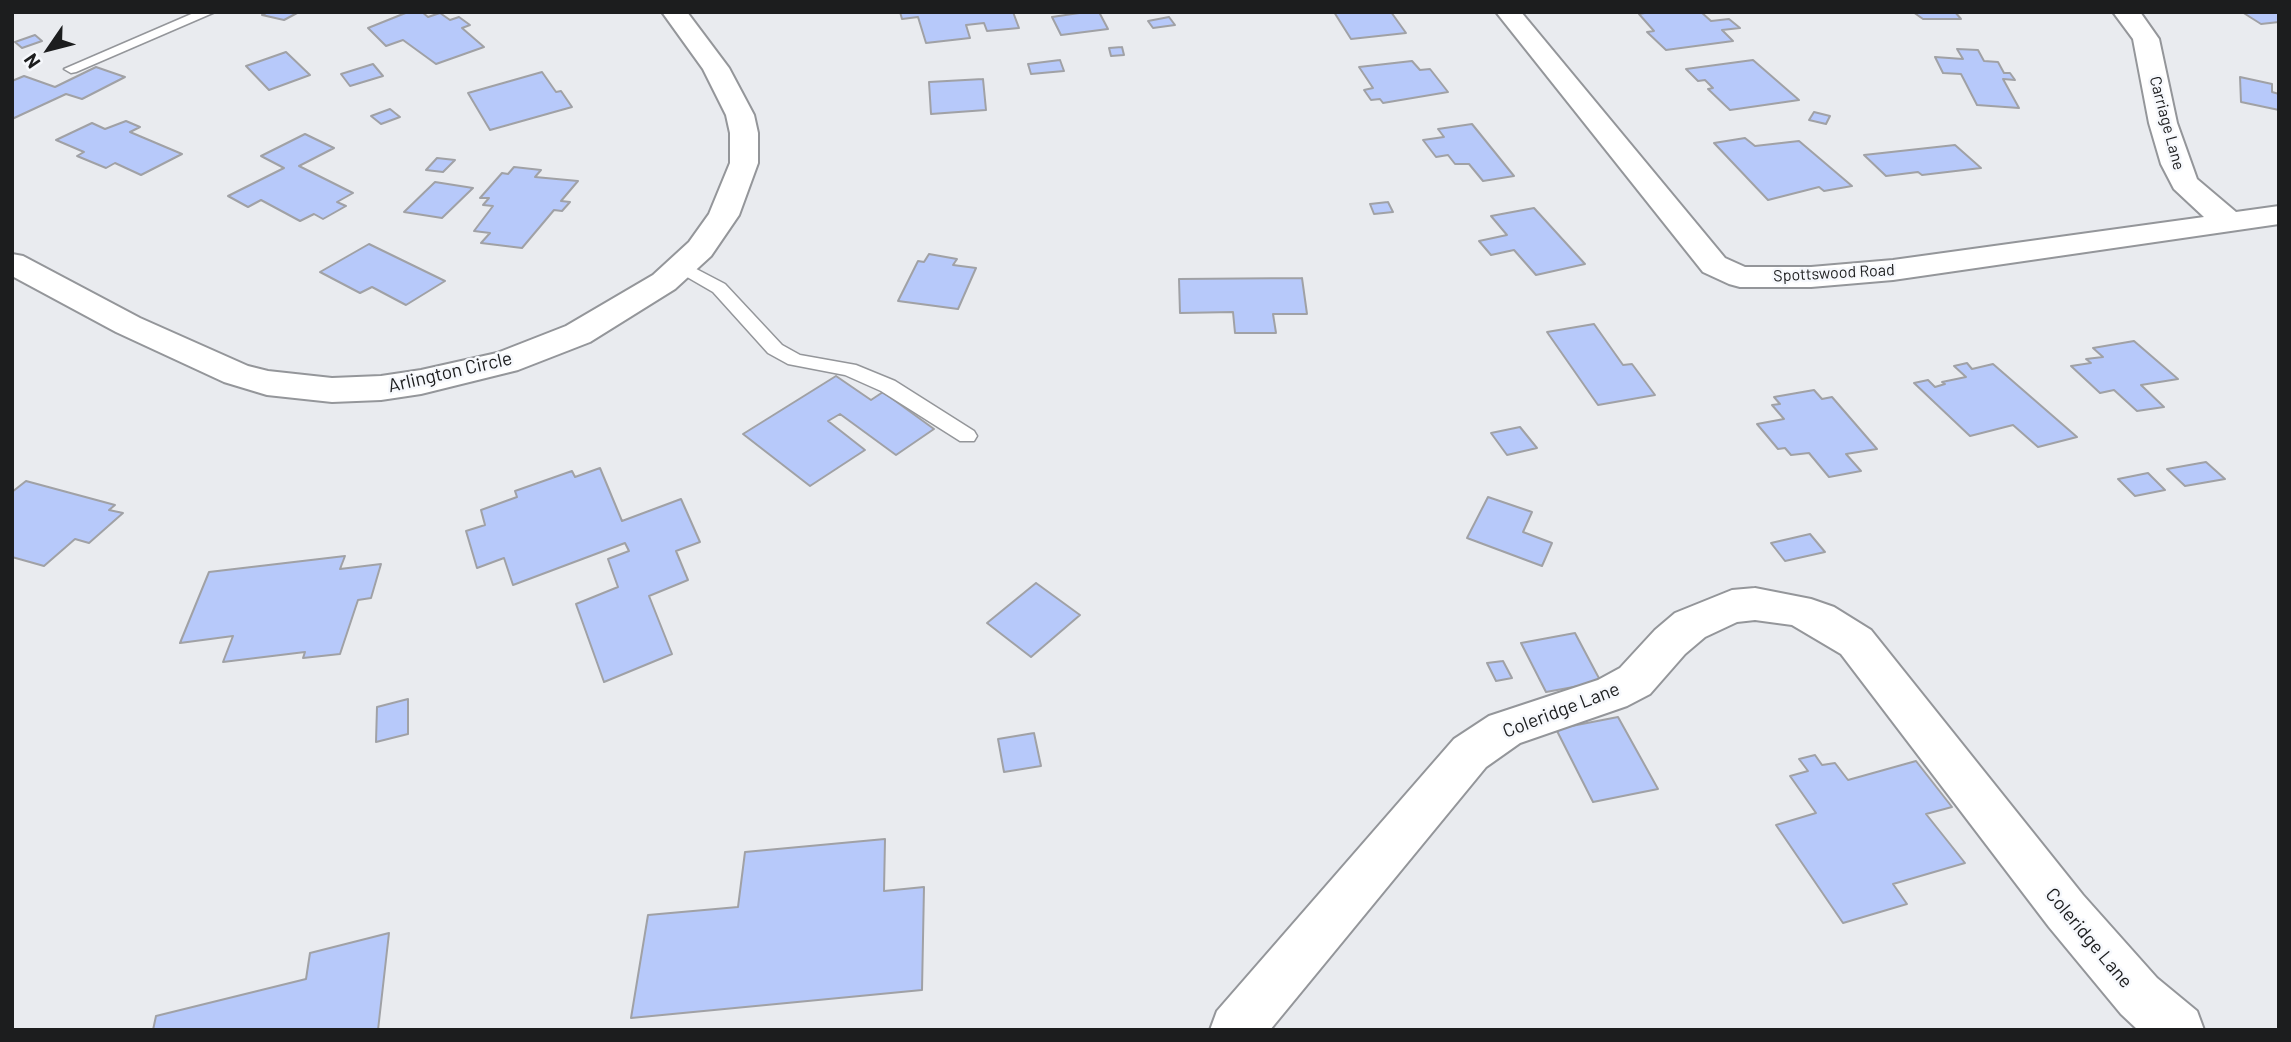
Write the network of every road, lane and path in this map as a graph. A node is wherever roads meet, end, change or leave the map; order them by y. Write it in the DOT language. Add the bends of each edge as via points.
graph roads {
  1 [pos="208,12"];
  2 [pos="674,12"];
  3 [pos="1508,12"];
  4 [pos="2124,12"];
  5 [pos="71,69"];
  6 [pos="2279,215"];
  7 [pos="2229,221"];
  8 [pos="12,263"];
  9 [pos="681,266"];
  10 [pos="967,436"];
  11 [pos="1236,1030"];
  12 [pos="2178,1030"];
  1 -- 5 [label="lane"];
  2 -- 9 [label="street, Arlington Circle" via="716,68 744,133 744,163 724,215 700,249"];
  3 -- 7 [label="street, Spottswood Road" via="1714,265 1740,277 1893,270"];
  4 -- 7 [label="street, Carriage Lane" via="2146,39 2163,123 2184,183"];
  6 -- 7 [label="street, Spottswood Road"];
  8 -- 9 [label="street, Arlington Circle" via="128,325 236,374 267,383 332,390 421,382 506,362 578,334 664,282"];
  9 -- 10 [label="lane" via="719,288 775,349 795,360 849,369 888,386"];
  11 -- 12 [label="street, Coleridge Lane" via="1470,753 1505,729 1612,694 1636,681 1690,625 1732,606 1755,604 1797,610 1856,642 2066,911 2138,996"];
}
